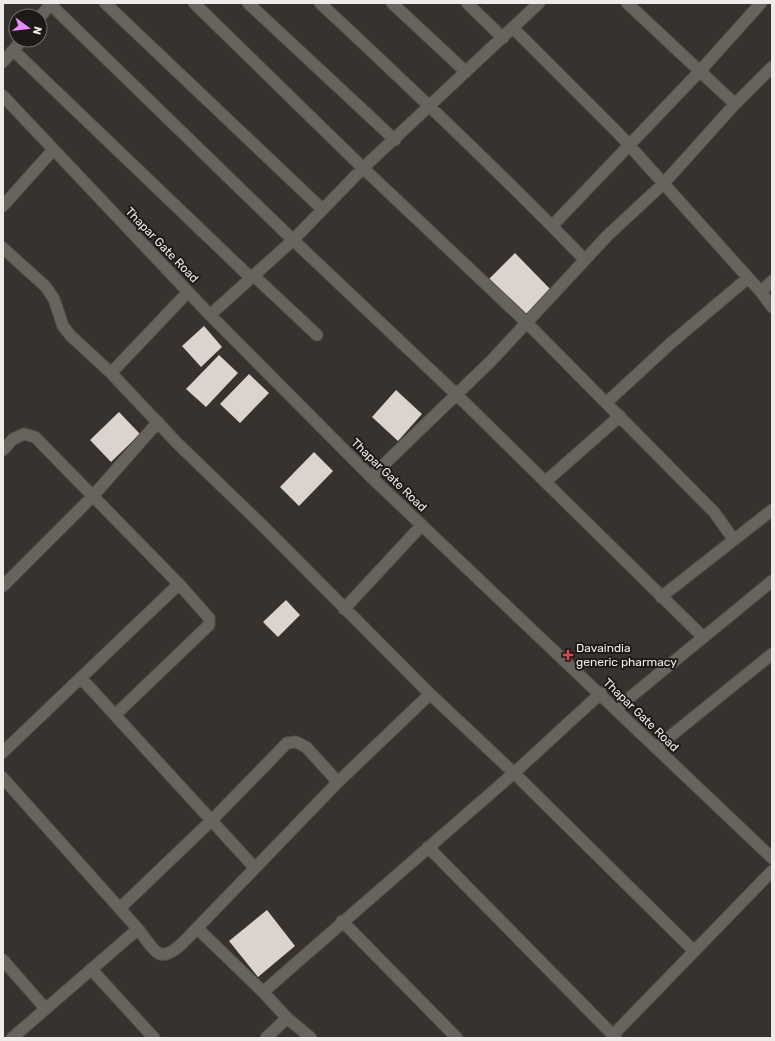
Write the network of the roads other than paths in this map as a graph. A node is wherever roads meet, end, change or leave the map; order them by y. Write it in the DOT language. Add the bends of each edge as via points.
graph roads {
  1 [pos="106,3"];
  2 [pos="194,3"];
  3 [pos="248,3"];
  4 [pos="320,3"];
  5 [pos="392,3"];
  6 [pos="467,3"];
  7 [pos="539,3"];
  8 [pos="627,3"];
  9 [pos="761,3"];
  10 [pos="50,4"];
  11 [pos="513,28"];
  12 [pos="503,38"];
  13 [pos="14,50"];
  14 [pos="3,62"];
  15 [pos="772,67"];
  16 [pos="700,71"];
  17 [pos="466,72"];
  18 [pos="3,96"];
  19 [pos="735,104"];
  20 [pos="431,106"];
  21 [pos="395,140"];
  22 [pos="629,146"];
  23 [pos="53,150"];
  24 [pos="364,168"];
  25 [pos="664,183"];
  26 [pos="3,206"];
  27 [pos="322,209"];
  28 [pos="552,226"];
  29 [pos="293,240"];
  30 [pos="3,248"];
  31 [pos="585,260"];
  32 [pos="252,276"];
  33 [pos="748,278"];
  34 [pos="772,281"];
  35 [pos="188,292"];
  36 [pos="761,292"];
  37 [pos="772,307"];
  38 [pos="210,315"];
  39 [pos="527,323"];
  40 [pos="317,335"];
  41 [pos="111,373"];
  42 [pos="457,395"];
  43 [pos="607,402"];
  44 [pos="620,416"];
  45 [pos="158,422"];
  46 [pos="3,450"];
  47 [pos="371,477"];
  48 [pos="545,482"];
  49 [pos="93,496"];
  50 [pos="772,510"];
  51 [pos="422,525"];
  52 [pos="734,540"];
  53 [pos="772,581"];
  54 [pos="178,584"];
  55 [pos="3,586"];
  56 [pos="662,597"];
  57 [pos="344,610"];
  58 [pos="702,637"];
  59 [pos="772,654"];
  60 [pos="81,678"];
  61 [pos="601,693"];
  62 [pos="430,694"];
  63 [pos="616,708"];
  64 [pos="115,715"];
  65 [pos="657,747"];
  66 [pos="3,752"];
  67 [pos="514,773"];
  68 [pos="3,778"];
  69 [pos="338,782"];
  70 [pos="212,820"];
  71 [pos="428,848"];
  72 [pos="772,858"];
  73 [pos="255,868"];
  74 [pos="772,872"];
  75 [pos="120,908"];
  76 [pos="342,921"];
  77 [pos="197,928"];
  78 [pos="138,929"];
  79 [pos="694,951"];
  80 [pos="3,960"];
  81 [pos="91,969"];
  82 [pos="263,992"];
  83 [pos="45,1008"];
  84 [pos="287,1018"];
  85 [pos="614,1036"];
  86 [pos="12,1038"];
  87 [pos="154,1038"];
  88 [pos="266,1038"];
  89 [pos="311,1038"];
  90 [pos="457,1038"];
  1 -- 27 [label="street"];
  2 -- 24 [label="street"];
  3 -- 21 [label="street"];
  4 -- 20 [label="street"];
  5 -- 17 [label="street"];
  6 -- 12 [label="street"];
  7 -- 11 [label="street"];
  8 -- 16 [label="street"];
  9 -- 16 [label="street"];
  10 -- 29 [label="street"];
  11 -- 12 [label="street"];
  11 -- 22 [label="street"];
  12 -- 17 [label="street"];
  13 -- 14 [label="street"];
  13 -- 32 [label="street"];
  15 -- 19 [label="street"];
  16 -- 19 [label="street"];
  16 -- 22 [label="street"];
  17 -- 20 [label="street"];
  18 -- 23 [label="street, Thapar Gate Road"];
  19 -- 25 [label="street"];
  20 -- 21 [label="street"];
  20 -- 28 [label="street"];
  21 -- 24 [label="street"];
  22 -- 25 [label="street"];
  22 -- 28 [label="street"];
  23 -- 26 [label="street"];
  23 -- 35 [label="street, Thapar Gate Road"];
  24 -- 27 [label="street"];
  24 -- 39 [label="street"];
  25 -- 31 [label="street"];
  25 -- 33 [label="street"];
  27 -- 29 [label="street"];
  28 -- 31 [label="street"];
  29 -- 32 [label="street"];
  29 -- 42 [label="street"];
  30 -- 41 [label="street" via="46,287 54,299 63,326"];
  31 -- 39 [label="street"];
  32 -- 38 [label="street"];
  32 -- 40 [label="street"];
  33 -- 36 [label="street"];
  33 -- 43 [label="street" via="671,343"];
  34 -- 36 [label="street"];
  35 -- 38 [label="street, Thapar Gate Road"];
  35 -- 41 [label="street"];
  36 -- 37 [label="street"];
  38 -- 47 [label="street, Thapar Gate Road"];
  39 -- 42 [label="street"];
  39 -- 43 [label="street"];
  41 -- 45 [label="street"];
  42 -- 47 [label="street"];
  42 -- 48 [label="street"];
  43 -- 44 [label="street"];
  44 -- 48 [label="street"];
  44 -- 52 [label="street" via="714,512"];
  45 -- 49 [label="street"];
  45 -- 57 [label="street"];
  46 -- 49 [label="street" via="13,439 24,434 35,437"];
  47 -- 51 [label="street, Thapar Gate Road"];
  48 -- 56 [label="street"];
  49 -- 54 [label="street"];
  49 -- 55 [label="street"];
  50 -- 52 [label="street"];
  51 -- 57 [label="street"];
  51 -- 61 [label="street, Thapar Gate Road"];
  52 -- 56 [label="street"];
  53 -- 58 [label="street"];
  54 -- 60 [label="street"];
  54 -- 64 [label="street" via="209,618 209,625"];
  56 -- 58 [label="street"];
  57 -- 62 [label="street"];
  58 -- 63 [label="street"];
  59 -- 65 [label="street"];
  60 -- 64 [label="street"];
  60 -- 66 [label="street"];
  61 -- 63 [label="street, Thapar Gate Road"];
  61 -- 67 [label="street"];
  62 -- 67 [label="street"];
  62 -- 69 [label="street"];
  63 -- 65 [label="street, Thapar Gate Road"];
  64 -- 70 [label="street"];
  65 -- 72 [label="street, Thapar Gate Road"];
  67 -- 71 [label="street"];
  67 -- 79 [label="street"];
  68 -- 75 [label="street"];
  69 -- 70 [label="street" via="306,747 296,742 287,743"];
  69 -- 73 [label="street"];
  70 -- 73 [label="street"];
  70 -- 75 [label="street"];
  71 -- 76 [label="street"];
  71 -- 85 [label="street"];
  73 -- 77 [label="street"];
  74 -- 79 [label="street"];
  75 -- 78 [label="street"];
  76 -- 82 [label="street"];
  76 -- 90 [label="street"];
  77 -- 78 [label="street" via="170,954 157,952"];
  77 -- 82 [label="street"];
  78 -- 81 [label="street"];
  79 -- 85 [label="street"];
  80 -- 83 [label="street"];
  81 -- 83 [label="street"];
  81 -- 87 [label="street"];
  82 -- 84 [label="street"];
  83 -- 86 [label="street"];
  84 -- 88 [label="street"];
  84 -- 89 [label="street"];
}
